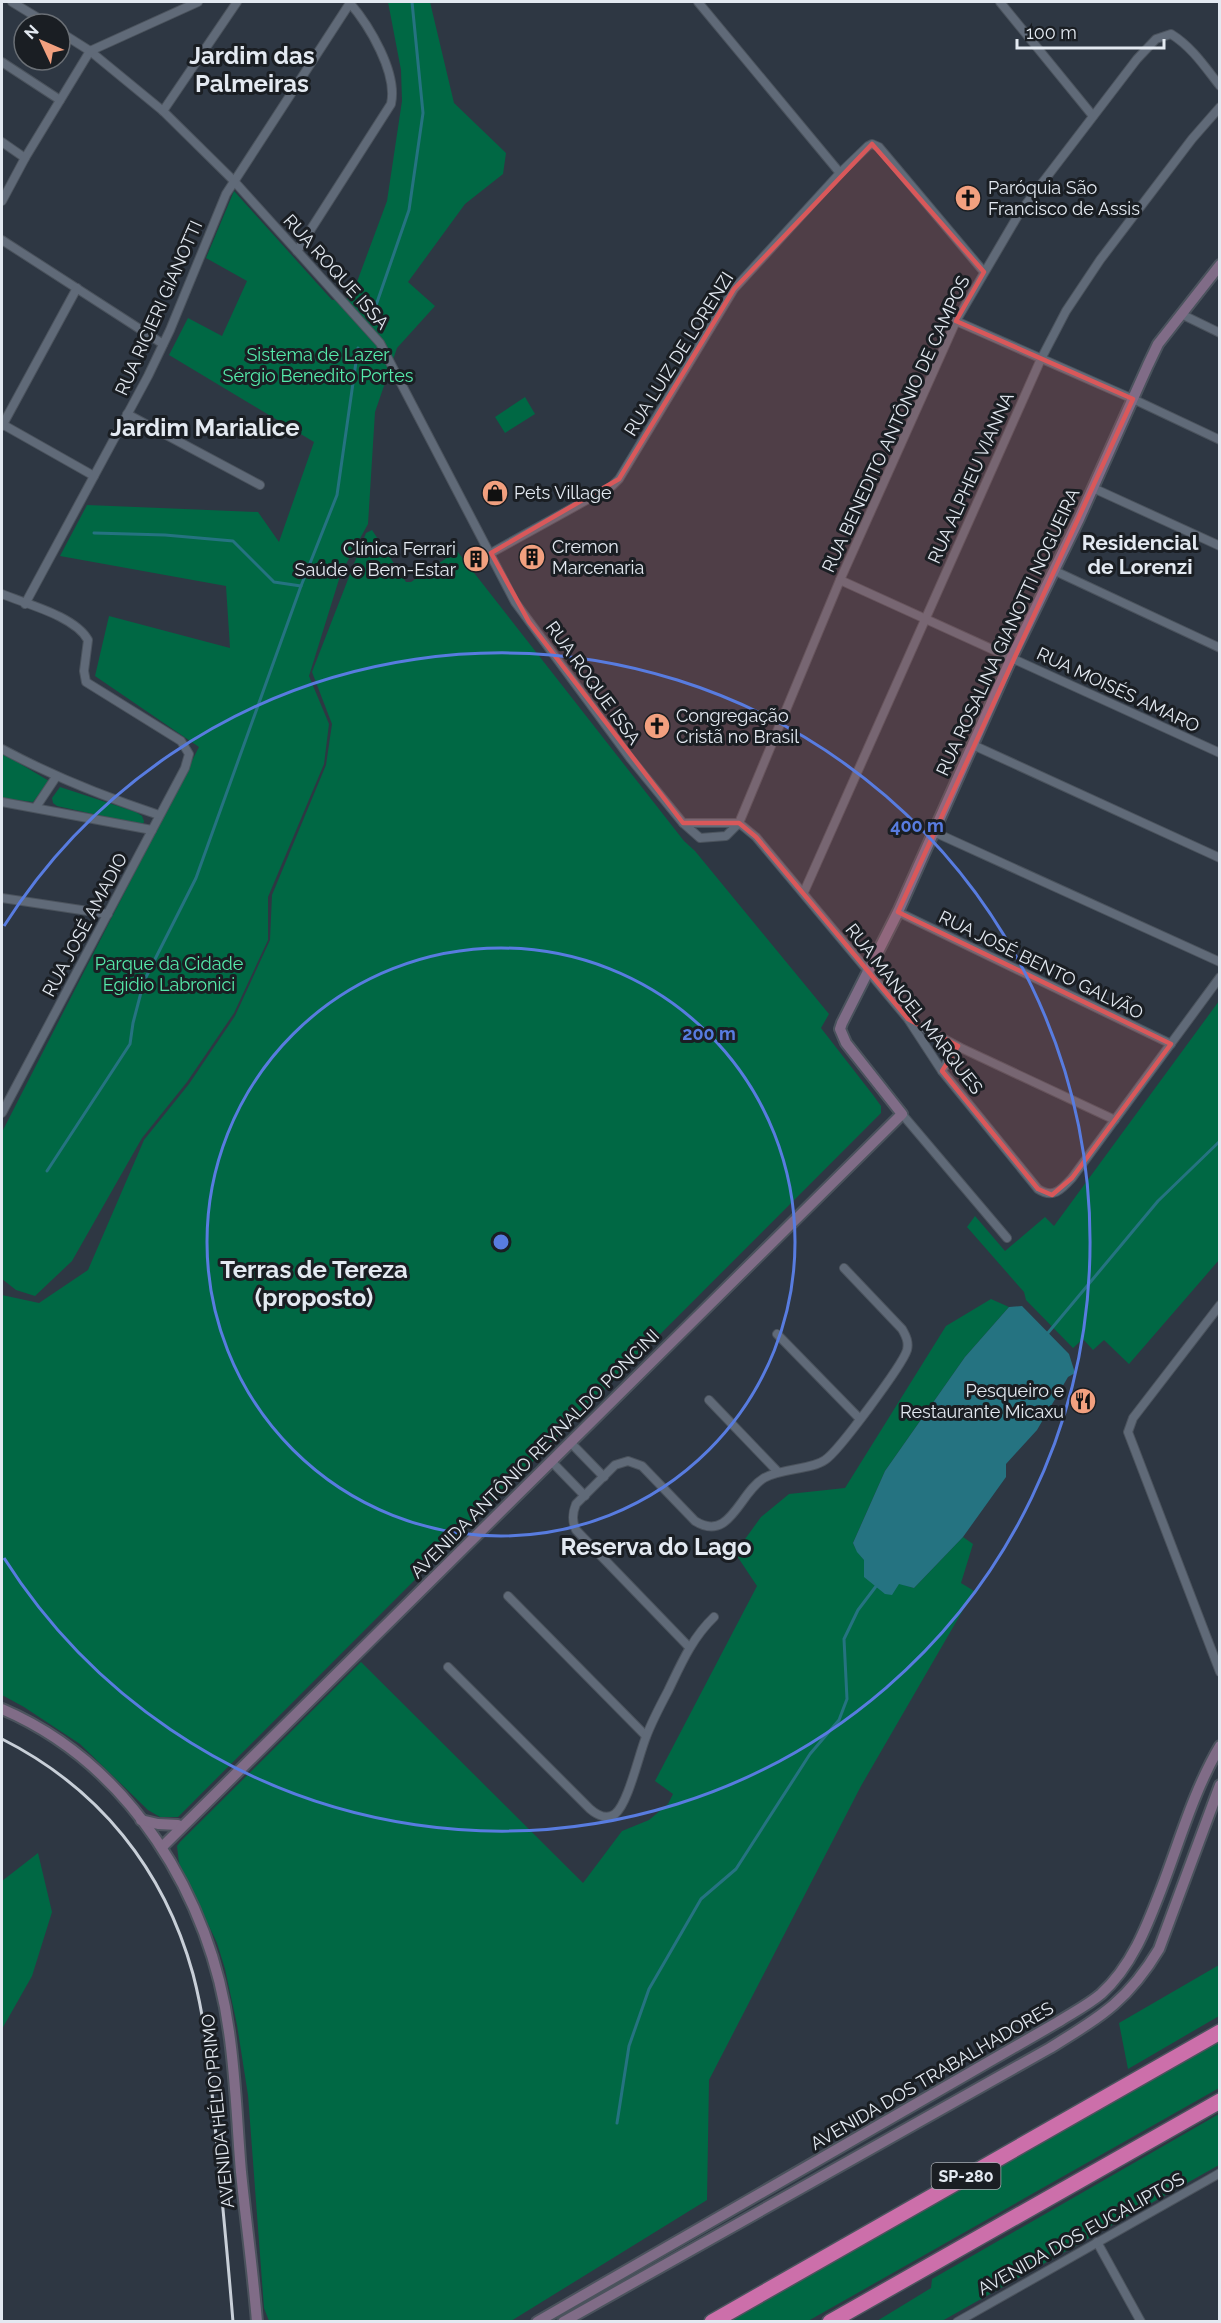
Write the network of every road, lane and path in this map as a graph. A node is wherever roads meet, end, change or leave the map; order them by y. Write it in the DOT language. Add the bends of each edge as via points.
graph roads {
  1 [pos="12,2"];
  2 [pos="198,2"];
  3 [pos="237,2"];
  4 [pos="350,2"];
  5 [pos="698,2"];
  6 [pos="1000,2"];
  7 [pos="28,12"];
  8 [pos="72,40"];
  9 [pos="90,51"];
  10 [pos="2,62"];
  11 [pos="1220,86"];
  12 [pos="60,100"];
  13 [pos="1220,107"];
  14 [pos="163,111"];
  15 [pos="1094,116"];
  16 [pos="2,142"];
  17 [pos="25,158"];
  18 [pos="840,173"];
  19 [pos="234,181"];
  20 [pos="2,201"];
  21 [pos="2,240"];
  22 [pos="297,251"];
  23 [pos="1220,265"];
  24 [pos="984,272"];
  25 [pos="76,288"];
  26 [pos="1181,314"];
  27 [pos="956,321"];
  28 [pos="1220,333"];
  29 [pos="163,344"];
  30 [pos="1041,359"];
  31 [pos="1132,399"];
  32 [pos="127,414"];
  33 [pos="2,425"];
  34 [pos="1220,440"];
  35 [pos="94,476"];
  36 [pos="260,485"];
  37 [pos="1093,488"];
  38 [pos="1220,546"];
  39 [pos="491,554"];
  40 [pos="1054,571"];
  41 [pos="840,580"];
  42 [pos="2,594"];
  43 [pos="25,604"];
  44 [pos="925,618"];
  45 [pos="1220,648"];
  46 [pos="1012,657"];
  47 [pos="973,745"];
  48 [pos="2,748"];
  49 [pos="1220,753"];
  50 [pos="56,777"];
  51 [pos="2,802"];
  52 [pos="36,807"];
  53 [pos="159,815"];
  54 [pos="683,823"];
  55 [pos="739,823"];
  56 [pos="152,830"];
  57 [pos="934,832"];
  58 [pos="1220,858"];
  59 [pos="804,892"];
  60 [pos="2,898"];
  61 [pos="898,912"];
  62 [pos="108,914"];
  63 [pos="1220,962"];
  64 [pos="867,970"];
  65 [pos="1220,977"];
  66 [pos="908,1019"];
  67 [pos="1171,1044"];
  68 [pos="960,1047"];
  69 [pos="942,1071"];
  70 [pos="2,1113"];
  71 [pos="903,1114"];
  72 [pos="1115,1120"];
  73 [pos="1007,1238"];
  74 [pos="844,1268"];
  75 [pos="1220,1305"];
  76 [pos="777,1334"];
  77 [pos="709,1400"];
  78 [pos="860,1419"];
  79 [pos="570,1442"];
  80 [pos="551,1461"];
  81 [pos="778,1472"];
  82 [pos="604,1477"];
  83 [pos="585,1496"];
  84 [pos="508,1596"];
  85 [pos="714,1617"];
  86 [pos="689,1647"];
  87 [pos="448,1666"];
  88 [pos="1220,1672"];
  89 [pos="2,1709"];
  90 [pos="646,1736"];
  91 [pos="1220,1746"];
  92 [pos="1220,1785"];
  93 [pos="141,1820"];
  94 [pos="177,1830"];
  95 [pos="160,1844"];
  96 [pos="172,1864"];
  97 [pos="1220,2032"];
  98 [pos="1220,2101"];
  99 [pos="818,2161"];
  100 [pos="1220,2173"];
  101 [pos="825,2175"];
  102 [pos="1097,2242"];
  103 [pos="256,2310"];
  104 [pos="257,2322"];
  105 [pos="263,2322"];
  106 [pos="537,2322"];
  107 [pos="563,2322"];
  108 [pos="712,2322"];
  109 [pos="830,2322"];
  110 [pos="957,2322"];
  111 [pos="1141,2322"];
  1 -- 7 [label="street"];
  2 -- 9 [label="street"];
  3 -- 14 [label="street"];
  4 -- 19 [label="street, RUA RICIERI GIANOTTI"];
  4 -- 22 [label="street" via="389,70 393,97 388,112"];
  5 -- 18 [label="street"];
  6 -- 15 [label="street"];
  8 -- 9 [label="street, RUA ROQUE ISSA"];
  9 -- 12 [label="street"];
  9 -- 14 [label="street, RUA ROQUE ISSA"];
  10 -- 12 [label="street"];
  11 -- 15 [label="street, RUA BENEDITO ANTÔNIO DE CAMPOS" via="1188,46 1171,34 1156,39 1137,59"];
  12 -- 17 [label="street"];
  13 -- 30 [label="street, RUA ALPHEU VIANNA" via="1100,260 1066,310"];
  14 -- 19 [label="street, RUA ROQUE ISSA"];
  15 -- 24 [label="street, RUA BENEDITO ANTÔNIO DE CAMPOS" via="1020,212"];
  16 -- 17 [label="street"];
  17 -- 20 [label="street"];
  18 -- 24 [label="street, RUA LUIZ DE LORENZI" via="862,150 879,147"];
  18 -- 39 [label="street, RUA LUIZ DE LORENZI" via="734,289 619,479"];
  19 -- 22 [label="street, RUA ROQUE ISSA"];
  19 -- 29 [label="street, RUA RICIERI GIANOTTI"];
  21 -- 25 [label="street"];
  22 -- 39 [label="street, RUA ROQUE ISSA" via="380,343"];
  23 -- 26 [label="street, RUA ROSALINA GIANOTTI NOGUEIRA"];
  24 -- 27 [label="street, RUA BENEDITO ANTÔNIO DE CAMPOS"];
  25 -- 29 [label="street"];
  25 -- 33 [label="street"];
  26 -- 28 [label="street"];
  26 -- 31 [label="street, RUA ROSALINA GIANOTTI NOGUEIRA" via="1158,344"];
  27 -- 30 [label="street"];
  27 -- 41 [label="street, RUA BENEDITO ANTÔNIO DE CAMPOS"];
  29 -- 32 [label="street, RUA RICIERI GIANOTTI"];
  30 -- 31 [label="street"];
  30 -- 44 [label="street, RUA ALPHEU VIANNA"];
  31 -- 34 [label="street"];
  31 -- 37 [label="street, RUA ROSALINA GIANOTTI NOGUEIRA"];
  32 -- 35 [label="street, RUA RICIERI GIANOTTI"];
  32 -- 36 [label="street"];
  33 -- 35 [label="street"];
  35 -- 43 [label="street, RUA RICIERI GIANOTTI"];
  37 -- 38 [label="street"];
  37 -- 40 [label="street, RUA ROSALINA GIANOTTI NOGUEIRA"];
  39 -- 54 [label="street, RUA ROQUE ISSA" via="529,622"];
  40 -- 45 [label="street"];
  40 -- 46 [label="street, RUA ROSALINA GIANOTTI NOGUEIRA"];
  41 -- 44 [label="street, RUA MOISÉS AMARO"];
  41 -- 55 [label="street, RUA BENEDITO ANTÔNIO DE CAMPOS"];
  42 -- 43 [label="street"];
  43 -- 53 [label="street, RUA JOSÉ AMADIO" via="75,625 88,640 86,682 181,741 188,750 185,768"];
  44 -- 46 [label="street, RUA MOISÉS AMARO"];
  44 -- 59 [label="street, RUA ALPHEU VIANNA"];
  46 -- 47 [label="street, RUA ROSALINA GIANOTTI NOGUEIRA"];
  46 -- 49 [label="street, RUA MOISÉS AMARO"];
  47 -- 57 [label="street, RUA ROSALINA GIANOTTI NOGUEIRA"];
  47 -- 58 [label="street"];
  48 -- 50 [label="street"];
  50 -- 52 [label="street"];
  50 -- 53 [label="street"];
  51 -- 52 [label="street"];
  52 -- 56 [label="street"];
  53 -- 56 [label="street, RUA JOSÉ AMADIO"];
  54 -- 55 [label="street"];
  54 -- 55 [label="street" via="700,838 726,836"];
  55 -- 59 [label="street, RUA MANOEL MARQUES"];
  56 -- 62 [label="street, RUA JOSÉ AMADIO"];
  57 -- 61 [label="street, RUA ROSALINA GIANOTTI NOGUEIRA"];
  57 -- 63 [label="street"];
  59 -- 64 [label="street, RUA MANOEL MARQUES"];
  60 -- 62 [label="street"];
  61 -- 64 [label="street, RUA ROSALINA GIANOTTI NOGUEIRA"];
  61 -- 67 [label="street, RUA JOSÉ BENTO GALVÃO"];
  62 -- 70 [label="street, RUA JOSÉ AMADIO"];
  64 -- 66 [label="street, RUA MANOEL MARQUES"];
  64 -- 71 [label="street, RUA ROSALINA GIANOTTI NOGUEIRA" via="840,1029 846,1043"];
  65 -- 67 [label="street"];
  66 -- 68 [label="street"];
  66 -- 69 [label="street, RUA MANOEL MARQUES"];
  67 -- 72 [label="street"];
  68 -- 69 [label="street"];
  68 -- 72 [label="street"];
  69 -- 72 [label="street, RUA MANOEL MARQUES" via="1045,1194 1060,1191"];
  71 -- 73 [label="street"];
  71 -- 79 [label="street, AVENIDA ANTÔNIO REYNALDO PONCINI"];
  74 -- 78 [label="street" via="908,1338 901,1363"];
  75 -- 88 [label="street" via="1140,1408 1128,1432"];
  76 -- 78 [label="street"];
  77 -- 81 [label="street"];
  78 -- 81 [label="street" via="826,1460"];
  79 -- 80 [label="street, AVENIDA ANTÔNIO REYNALDO PONCINI"];
  79 -- 82 [label="street"];
  80 -- 83 [label="street"];
  80 -- 94 [label="street, AVENIDA ANTÔNIO REYNALDO PONCINI"];
  81 -- 82 [label="street" via="762,1479 723,1524 713,1527 695,1521 642,1466 628,1461 615,1465"];
  82 -- 83 [label="street"];
  83 -- 86 [label="street" via="576,1504 572,1517 576,1530"];
  84 -- 90 [label="street"];
  85 -- 86 [label="street"];
  86 -- 90 [label="street"];
  87 -- 90 [label="street" via="601,1816 614,1815 623,1805"];
  89 -- 93 [label="street, AVENIDA HÉLIO PRIMO" via="27,1720 92,1767"];
  91 -- 99 [label="street, AVENIDA DOS TRABALHADORES" via="1200,1786 1134,1953 1100,1995"];
  92 -- 101 [label="street, AVENIDA DOS TRABALHADORES" via="1160,1949 1129,1992 1108,2011 1050,2048"];
  93 -- 94 [label="street"];
  93 -- 95 [label="street, AVENIDA HÉLIO PRIMO"];
  94 -- 95 [label="street, AVENIDA ANTÔNIO REYNALDO PONCINI"];
  94 -- 96 [label="street"];
  95 -- 96 [label="street, AVENIDA HÉLIO PRIMO"];
  96 -- 103 [label="street, AVENIDA HÉLIO PRIMO" via="213,1960 229,2032"];
  97 -- 108 [label="highway, SP-280"];
  98 -- 109 [label="highway"];
  99 -- 101 [label="street"];
  99 -- 106 [label="street, AVENIDA DOS TRABALHADORES"];
  100 -- 102 [label="street, AVENIDA DOS EUCALIPTOS"];
  101 -- 107 [label="street, AVENIDA DOS TRABALHADORES"];
  102 -- 110 [label="street, AVENIDA DOS EUCALIPTOS"];
  102 -- 111 [label="street"];
  103 -- 104 [label="street, AVENIDA HÉLIO PRIMO"];
  103 -- 105 [label="street, AVENIDA HÉLIO PRIMO"];
}
